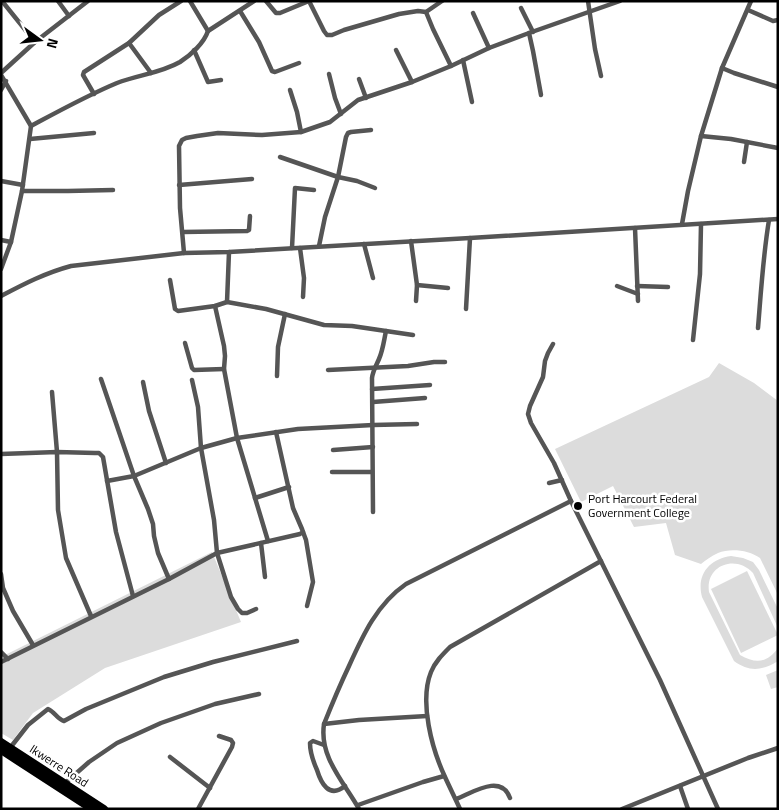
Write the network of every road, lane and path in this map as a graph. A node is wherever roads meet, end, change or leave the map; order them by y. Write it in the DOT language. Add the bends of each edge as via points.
graph roads {
  1 [pos="2,1"];
  2 [pos="58,1"];
  3 [pos="88,1"];
  4 [pos="181,1"];
  5 [pos="190,1"];
  6 [pos="254,1"];
  7 [pos="266,1"];
  8 [pos="309,1"];
  9 [pos="442,1"];
  10 [pos="588,1"];
  11 [pos="620,1"];
  12 [pos="751,1"];
  13 [pos="521,8"];
  14 [pos="748,10"];
  15 [pos="240,12"];
  16 [pos="426,12"];
  17 [pos="589,12"];
  18 [pos="473,13"];
  19 [pos="69,16"];
  20 [pos="778,20"];
  21 [pos="208,31"];
  22 [pos="531,32"];
  23 [pos="35,42"];
  24 [pos="128,43"];
  25 [pos="490,48"];
  26 [pos="194,50"];
  27 [pos="396,50"];
  28 [pos="463,60"];
  29 [pos="299,63"];
  30 [pos="451,66"];
  31 [pos="722,68"];
  32 [pos="151,73"];
  33 [pos="1,74"];
  34 [pos="329,74"];
  35 [pos="601,76"];
  36 [pos="359,79"];
  37 [pos="221,80"];
  38 [pos="6,81"];
  39 [pos="412,82"];
  40 [pos="778,87"];
  41 [pos="1,90"];
  42 [pos="290,90"];
  43 [pos="94,94"];
  44 [pos="541,95"];
  45 [pos="366,98"];
  46 [pos="472,102"];
  47 [pos="341,114"];
  48 [pos="31,126"];
  49 [pos="371,130"];
  50 [pos="301,132"];
  51 [pos="94,133"];
  52 [pos="701,136"];
  53 [pos="30,139"];
  54 [pos="747,142"];
  55 [pos="778,148"];
  56 [pos="280,156"];
  57 [pos="744,162"];
  58 [pos="338,177"];
  59 [pos="252,180"];
  60 [pos="1,181"];
  61 [pos="179,184"];
  62 [pos="22,185"];
  63 [pos="375,188"];
  64 [pos="113,190"];
  65 [pos="314,190"];
  66 [pos="22,191"];
  67 [pos="250,216"];
  68 [pos="778,219"];
  69 [pos="769,220"];
  70 [pos="682,224"];
  71 [pos="701,224"];
  72 [pos="635,228"];
  73 [pos="183,232"];
  74 [pos="470,238"];
  75 [pos="1,240"];
  76 [pos="411,241"];
  77 [pos="11,242"];
  78 [pos="364,244"];
  79 [pos="319,246"];
  80 [pos="292,248"];
  81 [pos="300,248"];
  82 [pos="229,252"];
  83 [pos="184,253"];
  84 [pos="1,269"];
  85 [pos="373,278"];
  86 [pos="170,280"];
  87 [pos="417,285"];
  88 [pos="618,286"];
  89 [pos="637,286"];
  90 [pos="668,286"];
  91 [pos="448,288"];
  92 [pos="638,294"];
  93 [pos="1,296"];
  94 [pos="303,297"];
  95 [pos="638,300"];
  96 [pos="416,301"];
  97 [pos="227,302"];
  98 [pos="215,306"];
  99 [pos="466,309"];
  100 [pos="285,314"];
  101 [pos="758,328"];
  102 [pos="386,331"];
  103 [pos="413,334"];
  104 [pos="693,340"];
  105 [pos="185,343"];
  106 [pos="553,344"];
  107 [pos="445,362"];
  108 [pos="374,368"];
  109 [pos="224,369"];
  110 [pos="328,370"];
  111 [pos="277,376"];
  112 [pos="101,379"];
  113 [pos="192,380"];
  114 [pos="142,382"];
  115 [pos="430,385"];
  116 [pos="372,389"];
  117 [pos="52,392"];
  118 [pos="425,398"];
  119 [pos="373,402"];
  120 [pos="417,424"];
  121 [pos="373,425"];
  122 [pos="276,432"];
  123 [pos="237,438"];
  124 [pos="372,447"];
  125 [pos="201,448"];
  126 [pos="333,450"];
  127 [pos="57,452"];
  128 [pos="1,454"];
  129 [pos="166,463"];
  130 [pos="332,472"];
  131 [pos="372,472"];
  132 [pos="134,476"];
  133 [pos="562,480"];
  134 [pos="107,481"];
  135 [pos="549,483"];
  136 [pos="289,487"];
  137 [pos="255,498"];
  138 [pos="571,501"];
  139 [pos="373,512"];
  140 [pos="302,532"];
  141 [pos="268,541"];
  142 [pos="261,543"];
  143 [pos="217,553"];
  144 [pos="601,561"];
  145 [pos="1,574"];
  146 [pos="266,577"];
  147 [pos="168,579"];
  148 [pos="2,588"];
  149 [pos="133,596"];
  150 [pos="307,606"];
  151 [pos="256,609"];
  152 [pos="91,616"];
  153 [pos="297,641"];
  154 [pos="33,646"];
  155 [pos="1,652"];
  156 [pos="8,659"];
  157 [pos="1,662"];
  158 [pos="259,694"];
  159 [pos="427,716"];
  160 [pos="324,724"];
  161 [pos="219,736"];
  162 [pos="1,742"];
  163 [pos="324,745"];
  164 [pos="10,748"];
  165 [pos="778,748"];
  166 [pos="1,750"];
  167 [pos="170,758"];
  168 [pos="444,776"];
  169 [pos="703,777"];
  170 [pos="64,784"];
  171 [pos="345,786"];
  172 [pos="680,786"];
  173 [pos="210,788"];
  174 [pos="510,798"];
  175 [pos="456,800"];
  176 [pos="358,807"];
  177 [pos="92,809"];
  178 [pos="104,809"];
  179 [pos="198,809"];
  180 [pos="460,809"];
  181 [pos="622,809"];
  182 [pos="688,809"];
  183 [pos="718,809"];
  1 -- 23 [label="street"];
  2 -- 19 [label="street"];
  3 -- 19 [label="street"];
  4 -- 24 [label="street" via="159,15"];
  5 -- 21 [label="street"];
  6 -- 15 [label="street"];
  7 -- 8 [label="street" via="276,13 280,13"];
  8 -- 16 [label="street" via="327,35 399,14 418,10"];
  9 -- 16 [label="street"];
  10 -- 17 [label="street"];
  11 -- 17 [label="street"];
  12 -- 14 [label="street"];
  13 -- 22 [label="street"];
  14 -- 20 [label="street" via="773,21"];
  14 -- 31 [label="street"];
  15 -- 21 [label="street"];
  15 -- 29 [label="street" via="272,71"];
  16 -- 30 [label="street"];
  17 -- 22 [label="street"];
  17 -- 35 [label="street"];
  18 -- 25 [label="street"];
  19 -- 23 [label="street"];
  21 -- 26 [label="street"];
  22 -- 25 [label="street"];
  22 -- 44 [label="street"];
  23 -- 33 [label="street"];
  24 -- 32 [label="street"];
  24 -- 43 [label="street" via="83,73"];
  25 -- 28 [label="street"];
  26 -- 32 [label="street" via="177,63"];
  26 -- 37 [label="street" via="208,82"];
  27 -- 39 [label="street"];
  28 -- 30 [label="street"];
  28 -- 46 [label="street"];
  30 -- 39 [label="street"];
  31 -- 40 [label="street"];
  31 -- 52 [label="street"];
  32 -- 43 [label="street"];
  33 -- 38 [label="street"];
  34 -- 47 [label="street"];
  36 -- 45 [label="street"];
  38 -- 41 [label="street"];
  38 -- 48 [label="street"];
  39 -- 45 [label="street"];
  42 -- 50 [label="street"];
  43 -- 48 [label="street"];
  45 -- 47 [label="street" via="358,100"];
  47 -- 50 [label="street" via="330,122"];
  48 -- 53 [label="street"];
  49 -- 58 [label="street" via="348,134"];
  50 -- 61 [label="street" via="218,133 186,138 179,146"];
  51 -- 53 [label="street"];
  52 -- 54 [label="street"];
  52 -- 70 [label="street"];
  53 -- 62 [label="street"];
  54 -- 55 [label="street"];
  54 -- 57 [label="street"];
  56 -- 58 [label="street"];
  58 -- 63 [label="street"];
  58 -- 79 [label="street"];
  59 -- 61 [label="street"];
  60 -- 62 [label="street"];
  61 -- 73 [label="street"];
  62 -- 66 [label="street"];
  64 -- 66 [label="street"];
  65 -- 80 [label="street" via="295,188"];
  66 -- 77 [label="street"];
  67 -- 73 [label="street" via="247,231"];
  68 -- 69 [label="street"];
  69 -- 71 [label="street"];
  69 -- 101 [label="street"];
  70 -- 71 [label="street"];
  70 -- 72 [label="street"];
  71 -- 104 [label="street"];
  72 -- 74 [label="street"];
  72 -- 89 [label="street"];
  73 -- 83 [label="street"];
  74 -- 76 [label="street"];
  74 -- 99 [label="street"];
  75 -- 77 [label="street"];
  76 -- 78 [label="street"];
  76 -- 87 [label="street"];
  77 -- 84 [label="street"];
  78 -- 79 [label="street"];
  78 -- 85 [label="street"];
  79 -- 81 [label="street"];
  80 -- 81 [label="street"];
  80 -- 82 [label="street"];
  81 -- 94 [label="street"];
  82 -- 83 [label="street"];
  82 -- 97 [label="street"];
  83 -- 93 [label="street" via="71,266 33,279"];
  86 -- 98 [label="street" via="178,312"];
  87 -- 91 [label="street"];
  87 -- 96 [label="street"];
  88 -- 92 [label="street"];
  89 -- 90 [label="street"];
  89 -- 92 [label="street"];
  92 -- 95 [label="street"];
  97 -- 98 [label="street"];
  97 -- 100 [label="street"];
  98 -- 109 [label="street" via="224,346"];
  100 -- 102 [label="street" via="324,325"];
  100 -- 111 [label="street" via="278,347"];
  102 -- 103 [label="street"];
  102 -- 108 [label="street"];
  105 -- 109 [label="street" via="194,370"];
  106 -- 133 [label="street" via="528,414"];
  107 -- 108 [label="street"];
  108 -- 110 [label="street"];
  108 -- 116 [label="street"];
  109 -- 123 [label="street"];
  112 -- 132 [label="street"];
  113 -- 125 [label="street"];
  114 -- 129 [label="street"];
  115 -- 116 [label="street"];
  116 -- 119 [label="street"];
  117 -- 127 [label="street"];
  118 -- 119 [label="street"];
  119 -- 121 [label="street"];
  120 -- 121 [label="street"];
  121 -- 122 [label="street"];
  121 -- 124 [label="street"];
  122 -- 123 [label="street"];
  122 -- 136 [label="street"];
  123 -- 125 [label="street"];
  123 -- 137 [label="street"];
  124 -- 126 [label="street"];
  124 -- 131 [label="street"];
  125 -- 129 [label="street"];
  125 -- 143 [label="street"];
  127 -- 128 [label="street"];
  127 -- 134 [label="street" via="99,453 103,457"];
  127 -- 152 [label="street" via="58,510 66,558"];
  129 -- 132 [label="street"];
  130 -- 131 [label="street"];
  131 -- 139 [label="street"];
  132 -- 134 [label="street"];
  132 -- 147 [label="street" via="153,524 158,553"];
  133 -- 135 [label="street"];
  133 -- 138 [label="street"];
  134 -- 149 [label="street"];
  136 -- 137 [label="street"];
  136 -- 140 [label="street"];
  137 -- 141 [label="street"];
  138 -- 144 [label="street"];
  138 -- 160 [label="street" via="399,589 369,624"];
  140 -- 141 [label="street"];
  140 -- 150 [label="street" via="313,582"];
  141 -- 142 [label="street"];
  142 -- 143 [label="street"];
  142 -- 146 [label="street"];
  143 -- 147 [label="street"];
  143 -- 151 [label="street" via="238,609 247,613"];
  144 -- 159 [label="street" via="450,647 431,673 427,688"];
  144 -- 169 [label="street" via="660,680"];
  145 -- 148 [label="street"];
  147 -- 149 [label="street"];
  148 -- 154 [label="street"];
  149 -- 152 [label="street"];
  152 -- 154 [label="street"];
  153 -- 164 [label="street" via="164,677 64,721 48,709 28,724"];
  154 -- 156 [label="street"];
  155 -- 156 [label="street"];
  156 -- 157 [label="street"];
  158 -- 170 [label="street" via="215,704 117,743"];
  159 -- 160 [label="street"];
  159 -- 168 [label="street"];
  160 -- 163 [label="street"];
  161 -- 173 [label="street" via="233,743"];
  162 -- 164 [label="main road, Ikwerre Road"];
  163 -- 171 [label="street"];
  163 -- 171 [label="street" via="310,743 321,782 331,790"];
  164 -- 170 [label="main road, Ikwerre Road"];
  165 -- 169 [label="street"];
  166 -- 177 [label="main road, Ikwerre Road"];
  167 -- 173 [label="street"];
  168 -- 175 [label="street"];
  168 -- 176 [label="street"];
  169 -- 172 [label="street"];
  169 -- 183 [label="street"];
  170 -- 178 [label="main road, Ikwerre Road"];
  171 -- 176 [label="street"];
  172 -- 181 [label="street"];
  172 -- 182 [label="street"];
  173 -- 179 [label="street"];
  174 -- 175 [label="street" via="504,788 491,785"];
  175 -- 180 [label="street"];
}
